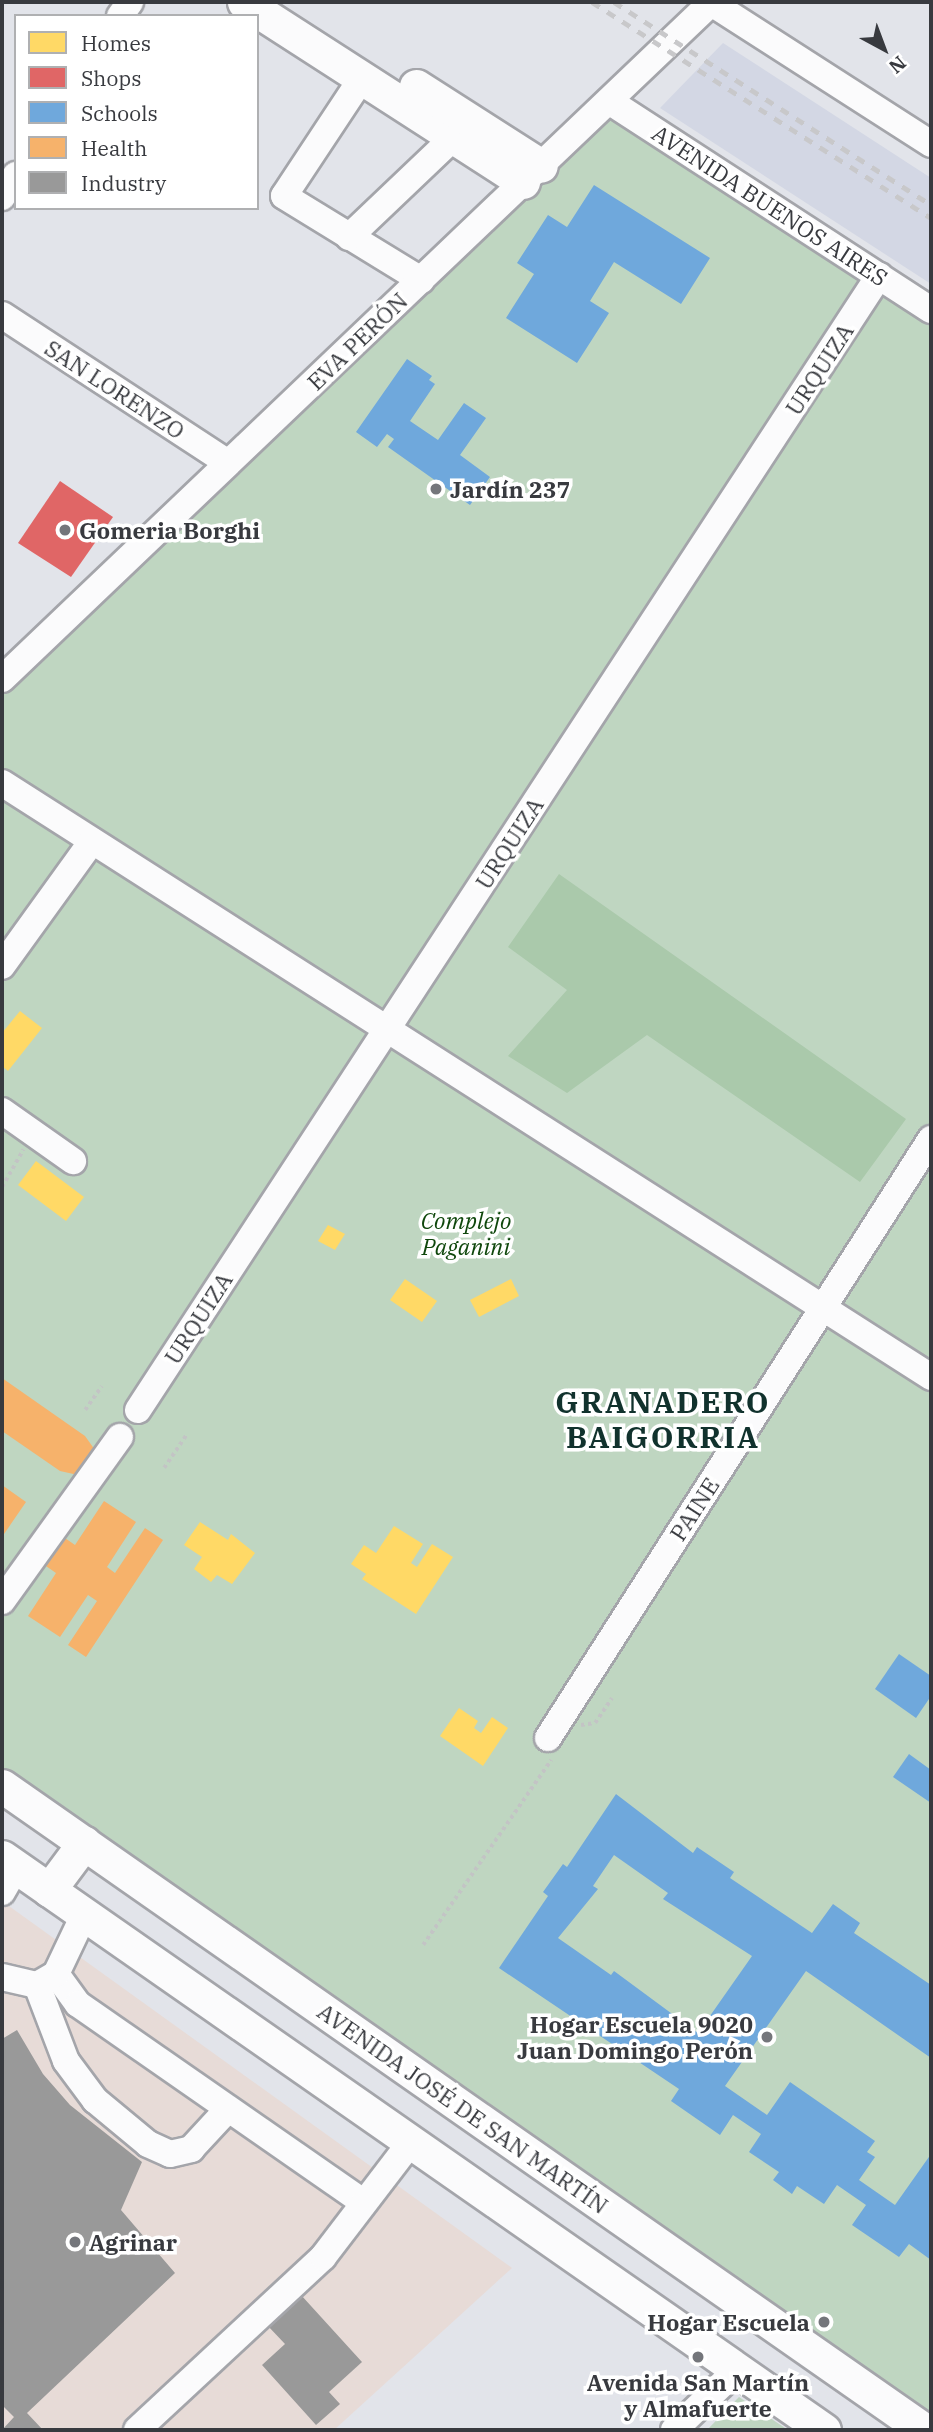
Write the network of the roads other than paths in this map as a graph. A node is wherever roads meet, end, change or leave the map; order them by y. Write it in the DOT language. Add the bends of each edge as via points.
graph roads {
  1 [pos="244,2"];
  2 [pos="286,2"];
  3 [pos="711,2"];
  4 [pos="362,78"];
  5 [pos="609,100"];
  6 [pos="454,137"];
  7 [pos="931,144"];
  8 [pos="532,174"];
  9 [pos="14,178"];
  10 [pos="2,197"];
  11 [pos="349,237"];
  12 [pos="880,276"];
  13 [pos="421,280"];
  14 [pos="931,310"];
  15 [pos="2,315"];
  16 [pos="228,463"];
  17 [pos="2,679"];
  18 [pos="2,783"];
  19 [pos="92,841"];
  20 [pos="2,966"];
  21 [pos="387,1029"];
  22 [pos="2,1111"];
  23 [pos="931,1139"];
  24 [pos="73,1161"];
  25 [pos="823,1308"];
  26 [pos="931,1377"];
  27 [pos="138,1410"];
  28 [pos="120,1437"];
  29 [pos="2,1601"];
  30 [pos="556,1743"];
  31 [pos="2,1786"];
  32 [pos="84,1843"];
  33 [pos="7,1872"];
  34 [pos="49,1890"];
  35 [pos="84,1914"];
  36 [pos="2,1977"];
  37 [pos="46,1980"];
  38 [pos="228,2109"];
  39 [pos="411,2142"];
  40 [pos="364,2203"];
  41 [pos="737,2370"];
  42 [pos="137,2430"];
  43 [pos="674,2430"];
  44 [pos="824,2430"];
  45 [pos="924,2430"];
  1 -- 4 [label="main road"];
  2 -- 8 [label="main road"];
  3 -- 5 [label="street, EVA PERÓN"];
  3 -- 7 [label="street"];
  4 -- 6 [label="main road"];
  4 -- 11 [label="street" via="284,195"];
  5 -- 8 [label="street, EVA PERÓN"];
  5 -- 12 [label="street, AVENIDA BUENOS AIRES"];
  6 -- 8 [label="main road"];
  6 -- 11 [label="street"];
  8 -- 13 [label="street, EVA PERÓN"];
  9 -- 10 [label="street"];
  11 -- 13 [label="street"];
  12 -- 14 [label="street, AVENIDA BUENOS AIRES"];
  12 -- 21 [label="street, URQUIZA"];
  13 -- 16 [label="street, EVA PERÓN"];
  15 -- 16 [label="street, SAN LORENZO"];
  16 -- 17 [label="street, EVA PERÓN"];
  18 -- 19 [label="street"];
  19 -- 20 [label="street"];
  19 -- 21 [label="street"];
  21 -- 25 [label="street"];
  21 -- 27 [label="street, URQUIZA"];
  22 -- 24 [label="street"];
  23 -- 25 [label="street, PAINE"];
  25 -- 26 [label="street"];
  25 -- 30 [label="street, PAINE"];
  28 -- 29 [label="street"];
  31 -- 32 [label="main road, AVENIDA JOSÉ DE SAN MARTÍN"];
  32 -- 34 [label="main road"];
  32 -- 45 [label="main road, AVENIDA JOSÉ DE SAN MARTÍN"];
  33 -- 34 [label="main road"];
  34 -- 35 [label="main road"];
  35 -- 37 [label="street"];
  35 -- 39 [label="main road"];
  36 -- 37 [label="street"];
  37 -- 38 [label="street"];
  37 -- 38 [label="street" via="66,2061 95,2100 148,2144 170,2154 191,2149"];
  38 -- 40 [label="street"];
  39 -- 40 [label="street"];
  39 -- 41 [label="main road"];
  40 -- 42 [label="street" via="323,2256"];
  41 -- 43 [label="street"];
  41 -- 44 [label="main road"];
}
